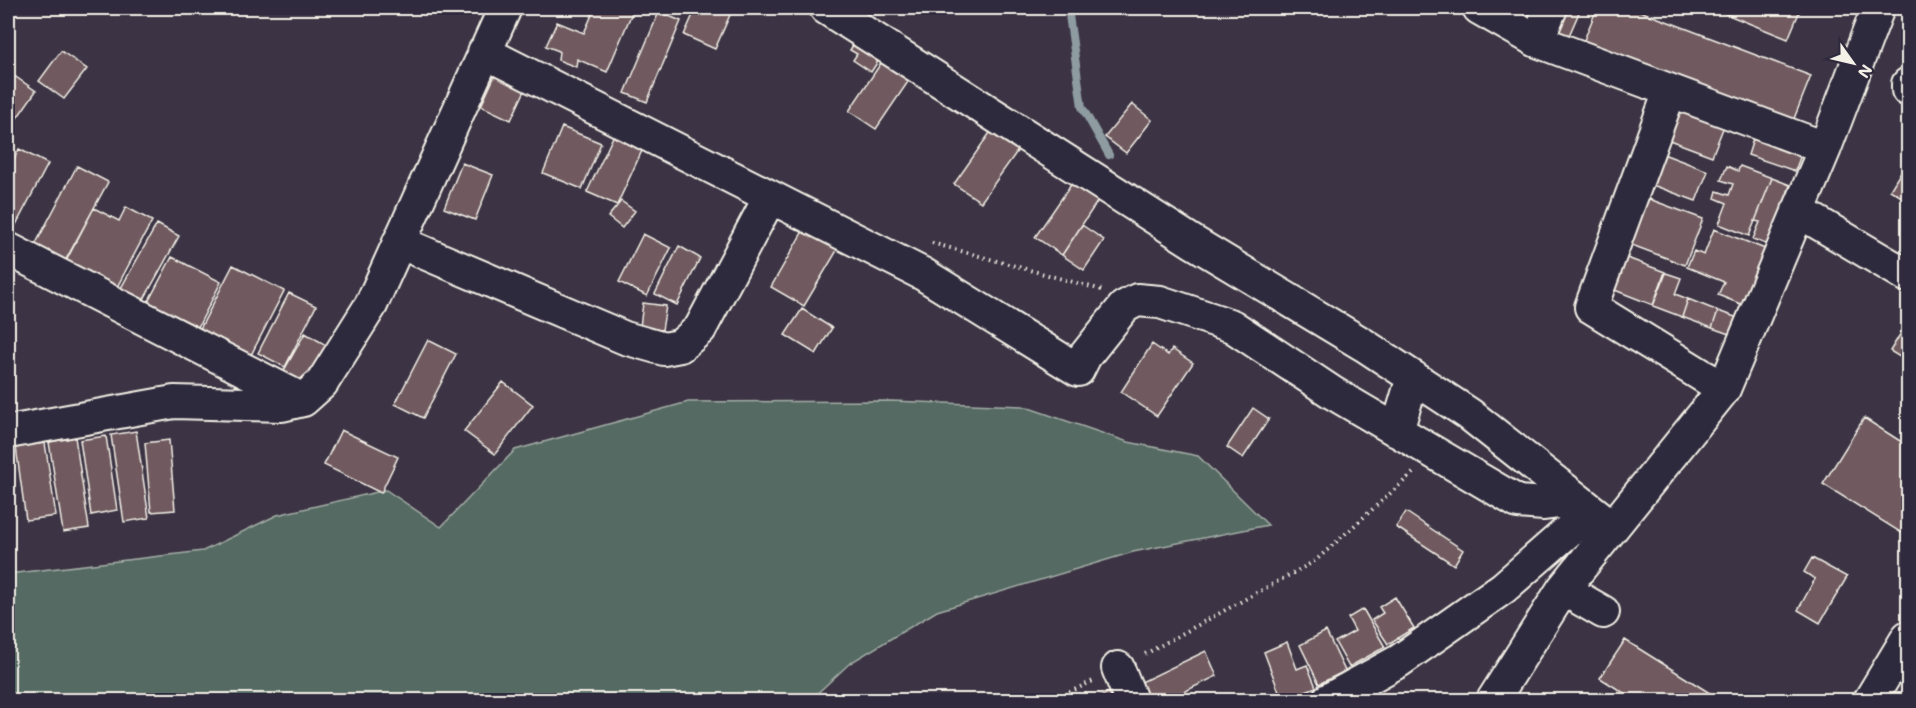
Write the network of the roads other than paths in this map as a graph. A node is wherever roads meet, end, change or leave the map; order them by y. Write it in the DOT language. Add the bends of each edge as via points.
graph roads {
  1 [pos="505,8"];
  2 [pos="826,8"];
  3 [pos="1479,8"];
  4 [pos="1551,8"];
  5 [pos="1878,8"];
  6 [pos="1537,41"];
  7 [pos="484,52"];
  8 [pos="1908,84"];
  9 [pos="1670,90"];
  10 [pos="1908,90"];
  11 [pos="1825,148"];
  12 [pos="770,197"];
  13 [pos="1798,211"];
  14 [pos="399,242"];
  15 [pos="8,249"];
  16 [pos="1908,276"];
  17 [pos="1413,378"];
  18 [pos="1724,389"];
  19 [pos="303,400"];
  20 [pos="1397,431"];
  21 [pos="8,432"];
  22 [pos="1592,513"];
  23 [pos="1563,589"];
  24 [pos="1603,612"];
  25 [pos="1908,637"];
  26 [pos="1118,668"];
  27 [pos="1131,700"];
  28 [pos="1328,700"];
  29 [pos="1493,700"];
  30 [pos="1870,700"];
  1 -- 7 [label="street"];
  2 -- 17 [label="street"];
  3 -- 6 [label="street"];
  4 -- 6 [label="street"];
  5 -- 11 [label="street"];
  6 -- 9 [label="street"];
  7 -- 12 [label="street"];
  7 -- 14 [label="street"];
  8 -- 10 [label="street"];
  9 -- 11 [label="street"];
  9 -- 18 [label="street" via="1591,307"];
  11 -- 13 [label="street"];
  12 -- 14 [label="street" via="700,329 680,346 664,349 625,338"];
  12 -- 20 [label="street" via="923,274 1078,370 1124,307 1137,300 1160,302 1232,326"];
  13 -- 16 [label="street"];
  13 -- 18 [label="street"];
  14 -- 19 [label="street" via="371,305 322,383"];
  15 -- 19 [label="street"];
  17 -- 20 [label="street"];
  17 -- 22 [label="street" via="1469,414"];
  18 -- 22 [label="street"];
  19 -- 21 [label="street" via="282,405 174,402"];
  20 -- 22 [label="street" via="1518,502"];
  22 -- 23 [label="street"];
  22 -- 28 [label="street" via="1503,588 1399,661"];
  23 -- 24 [label="street"];
  23 -- 29 [label="street"];
  25 -- 30 [label="street"];
  26 -- 27 [label="street"];
}
